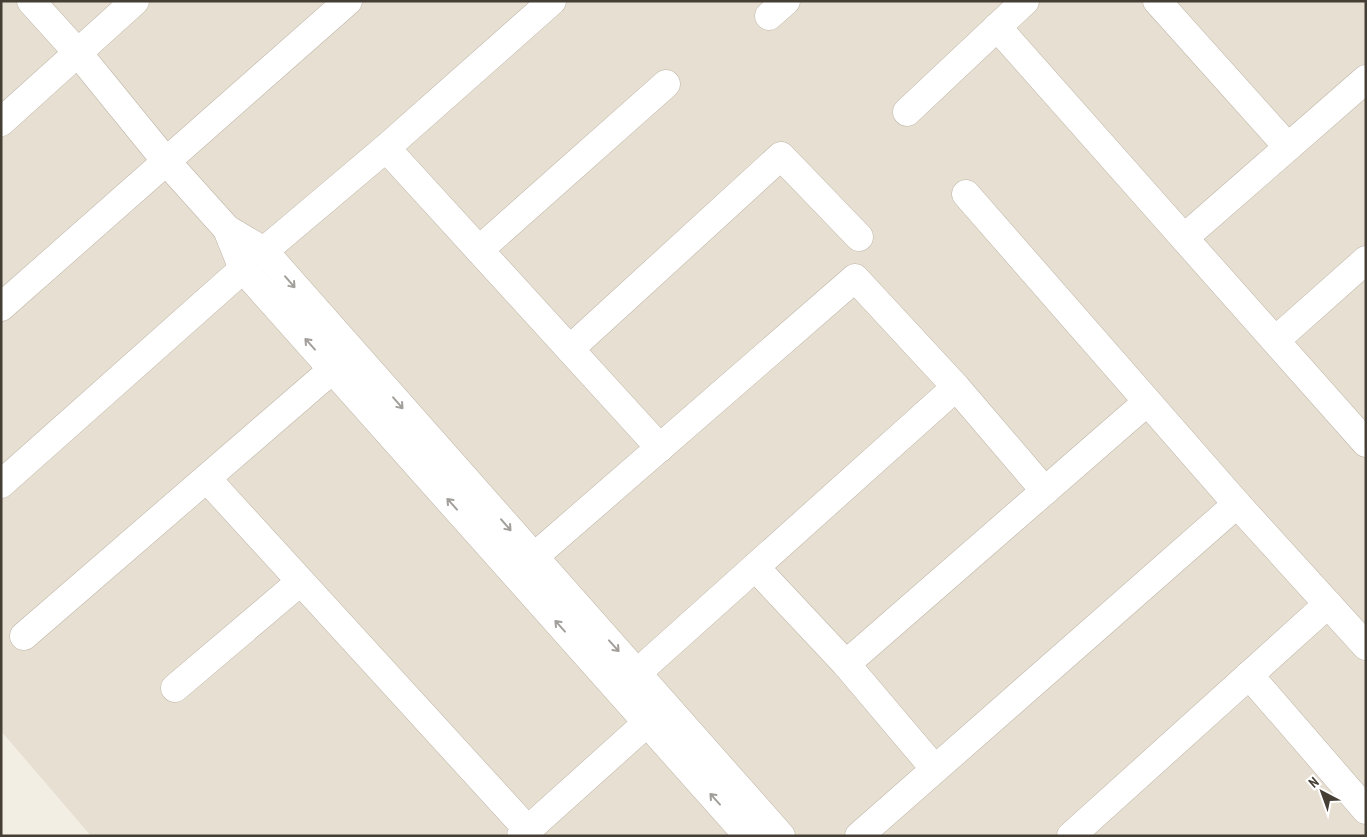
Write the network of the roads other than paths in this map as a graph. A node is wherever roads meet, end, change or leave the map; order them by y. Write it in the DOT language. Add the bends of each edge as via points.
graph roads {
  1 [pos="31,1"];
  2 [pos="135,1"];
  3 [pos="348,1"];
  4 [pos="552,1"];
  5 [pos="1025,1"];
  6 [pos="1157,1"];
  7 [pos="997,27"];
  8 [pos="78,53"];
  9 [pos="1366,79"];
  10 [pos="666,84"];
  11 [pos="907,112"];
  12 [pos="1,122"];
  13 [pos="386,148"];
  14 [pos="1288,148"];
  15 [pos="165,160"];
  16 [pos="966,194"];
  17 [pos="227,229"];
  18 [pos="859,238"];
  19 [pos="1184,238"];
  20 [pos="479,250"];
  21 [pos="264,251"];
  22 [pos="1366,260"];
  23 [pos="243,269"];
  24 [pos="1,307"];
  25 [pos="1276,340"];
  26 [pos="570,349"];
  27 [pos="333,369"];
  28 [pos="956,387"];
  29 [pos="1147,402"];
  30 [pos="1366,443"];
  31 [pos="660,448"];
  32 [pos="208,480"];
  33 [pos="1,484"];
  34 [pos="1045,490"];
  35 [pos="1237,504"];
  36 [pos="534,557"];
  37 [pos="755,567"];
  38 [pos="300,582"];
  39 [pos="1328,604"];
  40 [pos="24,636"];
  41 [pos="1366,646"];
  42 [pos="846,664"];
  43 [pos="637,673"];
  44 [pos="1249,675"];
  45 [pos="174,688"];
  46 [pos="656,714"];
  47 [pos="934,768"];
  48 [pos="1366,810"];
  49 [pos="524,833"];
  50 [pos="740,833"];
  51 [pos="780,836"];
  52 [pos="859,836"];
  53 [pos="1071,836"];
  1 -- 8 [label="street"];
  2 -- 8 [label="street"];
  3 -- 15 [label="street"];
  4 -- 13 [label="street"];
  5 -- 7 [label="street"];
  6 -- 14 [label="street"];
  7 -- 11 [label="street"];
  7 -- 19 [label="street"];
  8 -- 12 [label="street"];
  8 -- 15 [label="street"];
  9 -- 14 [label="street"];
  10 -- 20 [label="street"];
  13 -- 20 [label="street"];
  13 -- 21 [label="street"];
  14 -- 19 [label="street"];
  15 -- 17 [label="street"];
  15 -- 24 [label="street"];
  16 -- 29 [label="street"];
  17 -- 21 [label="street"];
  17 -- 23 [label="street"];
  18 -- 26 [label="street" via="781,156"];
  19 -- 25 [label="street"];
  20 -- 26 [label="street"];
  21 -- 36 [label="street, one-way"];
  22 -- 25 [label="street"];
  27 -- 23 [label="street, one-way"];
  23 -- 33 [label="street"];
  25 -- 30 [label="street"];
  26 -- 31 [label="street"];
  27 -- 32 [label="street"];
  46 -- 27 [label="street, one-way"];
  28 -- 31 [label="street" via="855,278"];
  28 -- 34 [label="street"];
  28 -- 37 [label="street"];
  29 -- 34 [label="street"];
  29 -- 35 [label="street"];
  31 -- 36 [label="street"];
  32 -- 38 [label="street"];
  32 -- 40 [label="street"];
  34 -- 42 [label="street"];
  35 -- 39 [label="street"];
  35 -- 47 [label="street"];
  36 -- 43 [label="street, one-way"];
  37 -- 42 [label="street"];
  37 -- 43 [label="street"];
  38 -- 45 [label="street"];
  38 -- 49 [label="street"];
  39 -- 41 [label="street"];
  39 -- 44 [label="street"];
  42 -- 47 [label="street"];
  43 -- 46 [label="street"];
  44 -- 48 [label="street"];
  44 -- 53 [label="street"];
  46 -- 49 [label="street"];
  50 -- 46 [label="street, one-way"];
  46 -- 51 [label="street"];
  47 -- 52 [label="street"];
}
